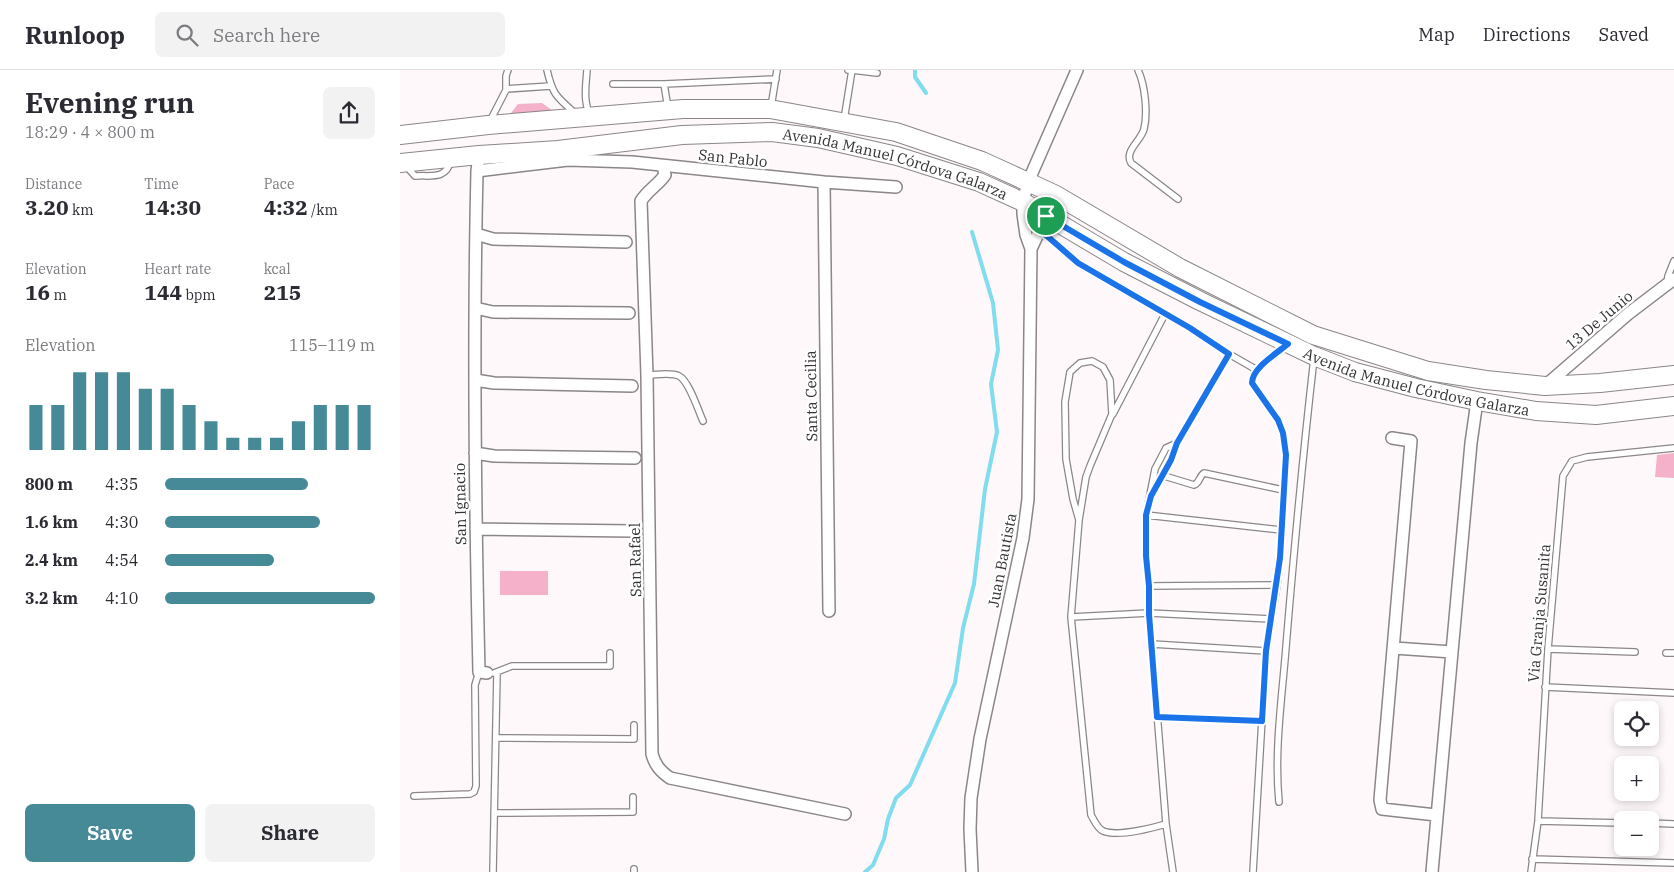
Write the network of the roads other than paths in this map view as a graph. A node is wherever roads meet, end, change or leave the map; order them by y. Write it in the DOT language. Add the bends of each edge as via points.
graph roads {
  1 [pos="509,70"];
  2 [pos="547,70"];
  3 [pos="587,70"];
  4 [pos="777,70"];
  5 [pos="848,70"];
  6 [pos="852,70"];
  7 [pos="1078,70"];
  8 [pos="1138,70"];
  9 [pos="877,73"];
  10 [pos="776,79"];
  11 [pos="613,84"];
  12 [pos="664,84"];
  13 [pos="551,86"];
  14 [pos="506,89"];
  15 [pos="770,109"];
  16 [pos="668,110"];
  17 [pos="585,117"];
  18 [pos="556,120"];
  19 [pos="844,122"];
  20 [pos="488,125"];
  21 [pos="400,135"];
  22 [pos="563,155"];
  23 [pos="402,163"];
  24 [pos="478,163"];
  25 [pos="663,166"];
  26 [pos="824,182"];
  27 [pos="1028,182"];
  28 [pos="896,187"];
  29 [pos="1056,196"];
  30 [pos="1178,199"];
  31 [pos="1023,202"];
  32 [pos="1043,222"];
  33 [pos="476,234"];
  34 [pos="626,242"];
  35 [pos="1031,249"];
  36 [pos="1674,262"];
  37 [pos="1671,281"];
  38 [pos="475,308"];
  39 [pos="630,313"];
  40 [pos="1165,314"];
  41 [pos="1288,344"];
  42 [pos="1229,354"];
  43 [pos="1314,356"];
  44 [pos="1257,370"];
  45 [pos="647,375"];
  46 [pos="1674,375"];
  47 [pos="475,380"];
  48 [pos="632,386"];
  49 [pos="1545,386"];
  50 [pos="1477,401"];
  51 [pos="1674,406"];
  52 [pos="1112,414"];
  53 [pos="703,421"];
  54 [pos="1392,438"];
  55 [pos="1177,443"];
  56 [pos="1674,448"];
  57 [pos="475,453"];
  58 [pos="635,458"];
  59 [pos="1161,475"];
  60 [pos="1283,490"];
  61 [pos="1151,496"];
  62 [pos="1146,515"];
  63 [pos="1079,520"];
  64 [pos="476,529"];
  65 [pos="1281,530"];
  66 [pos="634,531"];
  67 [pos="1277,585"];
  68 [pos="1149,586"];
  69 [pos="829,611"];
  70 [pos="1149,614"];
  71 [pos="1071,617"];
  72 [pos="1271,619"];
  73 [pos="1152,644"];
  74 [pos="1394,648"];
  75 [pos="1548,648"];
  76 [pos="1266,651"];
  77 [pos="1452,652"];
  78 [pos="1635,652"];
  79 [pos="1666,652"];
  80 [pos="610,653"];
  81 [pos="1674,653"];
  82 [pos="488,673"];
  83 [pos="1545,687"];
  84 [pos="1674,693"];
  85 [pos="1157,717"];
  86 [pos="1262,721"];
  87 [pos="634,725"];
  88 [pos="497,738"];
  89 [pos="414,796"];
  90 [pos="633,797"];
  91 [pos="1280,802"];
  92 [pos="494,813"];
  93 [pos="845,814"];
  94 [pos="1436,815"];
  95 [pos="1538,821"];
  96 [pos="1614,823"];
  97 [pos="1659,823"];
  98 [pos="1166,824"];
  99 [pos="1674,824"];
  100 [pos="1532,859"];
  101 [pos="1674,864"];
  102 [pos="493,872"];
  103 [pos="972,872"];
  104 [pos="1173,872"];
  105 [pos="1253,872"];
  106 [pos="1432,872"];
  107 [pos="1531,872"];
  1 -- 14 [label="lane"];
  2 -- 13 [label="lane"];
  3 -- 17 [label="lane"];
  4 -- 10 [label="lane"];
  5 -- 6 [label="lane"];
  6 -- 9 [label="lane"];
  6 -- 19 [label="lane"];
  7 -- 27 [label="street, Juan Bautista"];
  8 -- 30 [label="lane" via="1144,86 1145,127 1129,159"];
  10 -- 12 [label="lane"];
  10 -- 15 [label="lane"];
  11 -- 12 [label="lane"];
  12 -- 16 [label="lane"];
  13 -- 14 [label="lane"];
  13 -- 17 [label="lane" via="555,95"];
  14 -- 20 [label="lane"];
  15 -- 16 [label="main road, Avenida Manuel Córdova Galarza"];
  15 -- 19 [label="main road, Avenida Manuel Córdova Galarza"];
  16 -- 17 [label="main road, Avenida Manuel Córdova Galarza"];
  17 -- 18 [label="main road, Avenida Manuel Córdova Galarza"];
  18 -- 20 [label="main road, Avenida Manuel Córdova Galarza"];
  18 -- 22 [label="main road"];
  19 -- 27 [label="main road, Avenida Manuel Córdova Galarza" via="896,132 982,161"];
  20 -- 21 [label="main road, Avenida Manuel Córdova Galarza"];
  22 -- 24 [label="main road, Avenida Manuel Córdova Galarza"];
  22 -- 25 [label="street, San Pablo"];
  22 -- 31 [label="main road, Avenida Manuel Córdova Galarza" via="682,135 772,132 818,138 897,156 979,182"];
  23 -- 24 [label="main road, Avenida Manuel Córdova Galarza" via="451,158"];
  24 -- 33 [label="street, San Ignacio"];
  25 -- 26 [label="street, San Pablo"];
  25 -- 45 [label="street, San Rafael" via="665,175 641,201"];
  26 -- 28 [label="street, San Pablo"];
  26 -- 69 [label="street, Santa Cecilia"];
  27 -- 29 [label="main road, Avenida Manuel Córdova Galarza"];
  27 -- 31 [label="street, Juan Bautista"];
  29 -- 32 [label="street, Juan Bautista"];
  29 -- 49 [label="main road, Avenida Manuel Córdova Galarza" via="1180,268 1313,335 1428,371"];
  31 -- 32 [label="main road, Avenida Manuel Córdova Galarza"];
  31 -- 35 [label="street, Juan Bautista" via="1026,235"];
  32 -- 35 [label="street, Juan Bautista"];
  32 -- 40 [label="lane" via="1078,263"];
  32 -- 41 [label="main road, Avenida Manuel Córdova Galarza"];
  33 -- 34 [label="street" via="493,239"];
  33 -- 38 [label="street, San Ignacio"];
  35 -- 103 [label="street, Juan Bautista" via="1026,521 977,755 970,815"];
  36 -- 37 [label="lane" via="1668,276"];
  37 -- 49 [label="street, 13 De Junio"];
  38 -- 39 [label="street" via="493,312"];
  38 -- 47 [label="street, San Ignacio"];
  40 -- 42 [label="lane"];
  40 -- 52 [label="lane"];
  41 -- 43 [label="main road, Avenida Manuel Córdova Galarza"];
  41 -- 44 [label="lane"];
  42 -- 44 [label="lane"];
  42 -- 55 [label="lane"];
  43 -- 50 [label="main road, Avenida Manuel Córdova Galarza" via="1383,380"];
  43 -- 91 [label="lane" via="1279,733 1276,774"];
  44 -- 60 [label="lane" via="1252,376 1252,383 1278,420 1283,433 1286,455"];
  45 -- 53 [label="lane" via="677,375 682,378"];
  45 -- 93 [label="street, San Rafael" via="654,762 670,778"];
  46 -- 49 [label="main road, Avenida Manuel Córdova Galarza"];
  47 -- 48 [label="street"];
  47 -- 57 [label="street, San Ignacio"];
  50 -- 51 [label="main road, Avenida Manuel Córdova Galarza" via="1536,411 1587,414"];
  50 -- 77 [label="street"];
  52 -- 63 [label="lane" via="1090,466"];
  52 -- 63 [label="lane" via="1110,380 1103,367 1092,362 1080,362 1070,372 1065,402 1066,459"];
  54 -- 74 [label="street" via="1411,441"];
  55 -- 59 [label="lane"];
  55 -- 61 [label="lane" via="1166,448 1159,460"];
  56 -- 75 [label="lane, Via Granja Susanita" via="1572,461 1563,476"];
  57 -- 58 [label="street"];
  57 -- 64 [label="street, San Ignacio"];
  59 -- 60 [label="lane" via="1194,485 1204,473"];
  59 -- 61 [label="lane"];
  60 -- 65 [label="lane"];
  61 -- 62 [label="lane"];
  62 -- 65 [label="lane"];
  62 -- 68 [label="lane"];
  63 -- 71 [label="lane"];
  64 -- 66 [label="street"];
  64 -- 82 [label="street, San Ignacio"];
  65 -- 67 [label="lane"];
  67 -- 68 [label="lane"];
  67 -- 72 [label="lane"];
  68 -- 70 [label="lane"];
  70 -- 71 [label="lane"];
  70 -- 72 [label="lane"];
  70 -- 73 [label="lane"];
  71 -- 98 [label="lane" via="1091,815 1102,830 1110,832"];
  72 -- 76 [label="lane"];
  73 -- 76 [label="lane"];
  73 -- 85 [label="lane"];
  74 -- 77 [label="street"];
  74 -- 94 [label="street" via="1380,800 1382,809"];
  75 -- 78 [label="lane"];
  75 -- 83 [label="lane, Via Granja Susanita"];
  76 -- 86 [label="lane"];
  77 -- 94 [label="street"];
  79 -- 81 [label="lane"];
  80 -- 82 [label="lane" via="610,666 512,666"];
  82 -- 88 [label="lane"];
  82 -- 89 [label="lane, San Ignacio" via="475,684 474,792"];
  83 -- 84 [label="lane"];
  83 -- 95 [label="lane, Via Granja Susanita"];
  85 -- 86 [label="lane"];
  85 -- 98 [label="lane"];
  86 -- 105 [label="lane"];
  87 -- 88 [label="lane" via="634,739"];
  88 -- 92 [label="lane"];
  90 -- 92 [label="lane" via="633,812"];
  92 -- 102 [label="lane"];
  94 -- 106 [label="street"];
  95 -- 96 [label="lane"];
  95 -- 100 [label="lane, Via Granja Susanita"];
  97 -- 99 [label="lane"];
  98 -- 104 [label="lane"];
  100 -- 101 [label="lane"];
  100 -- 107 [label="lane, Via Granja Susanita"];
}
